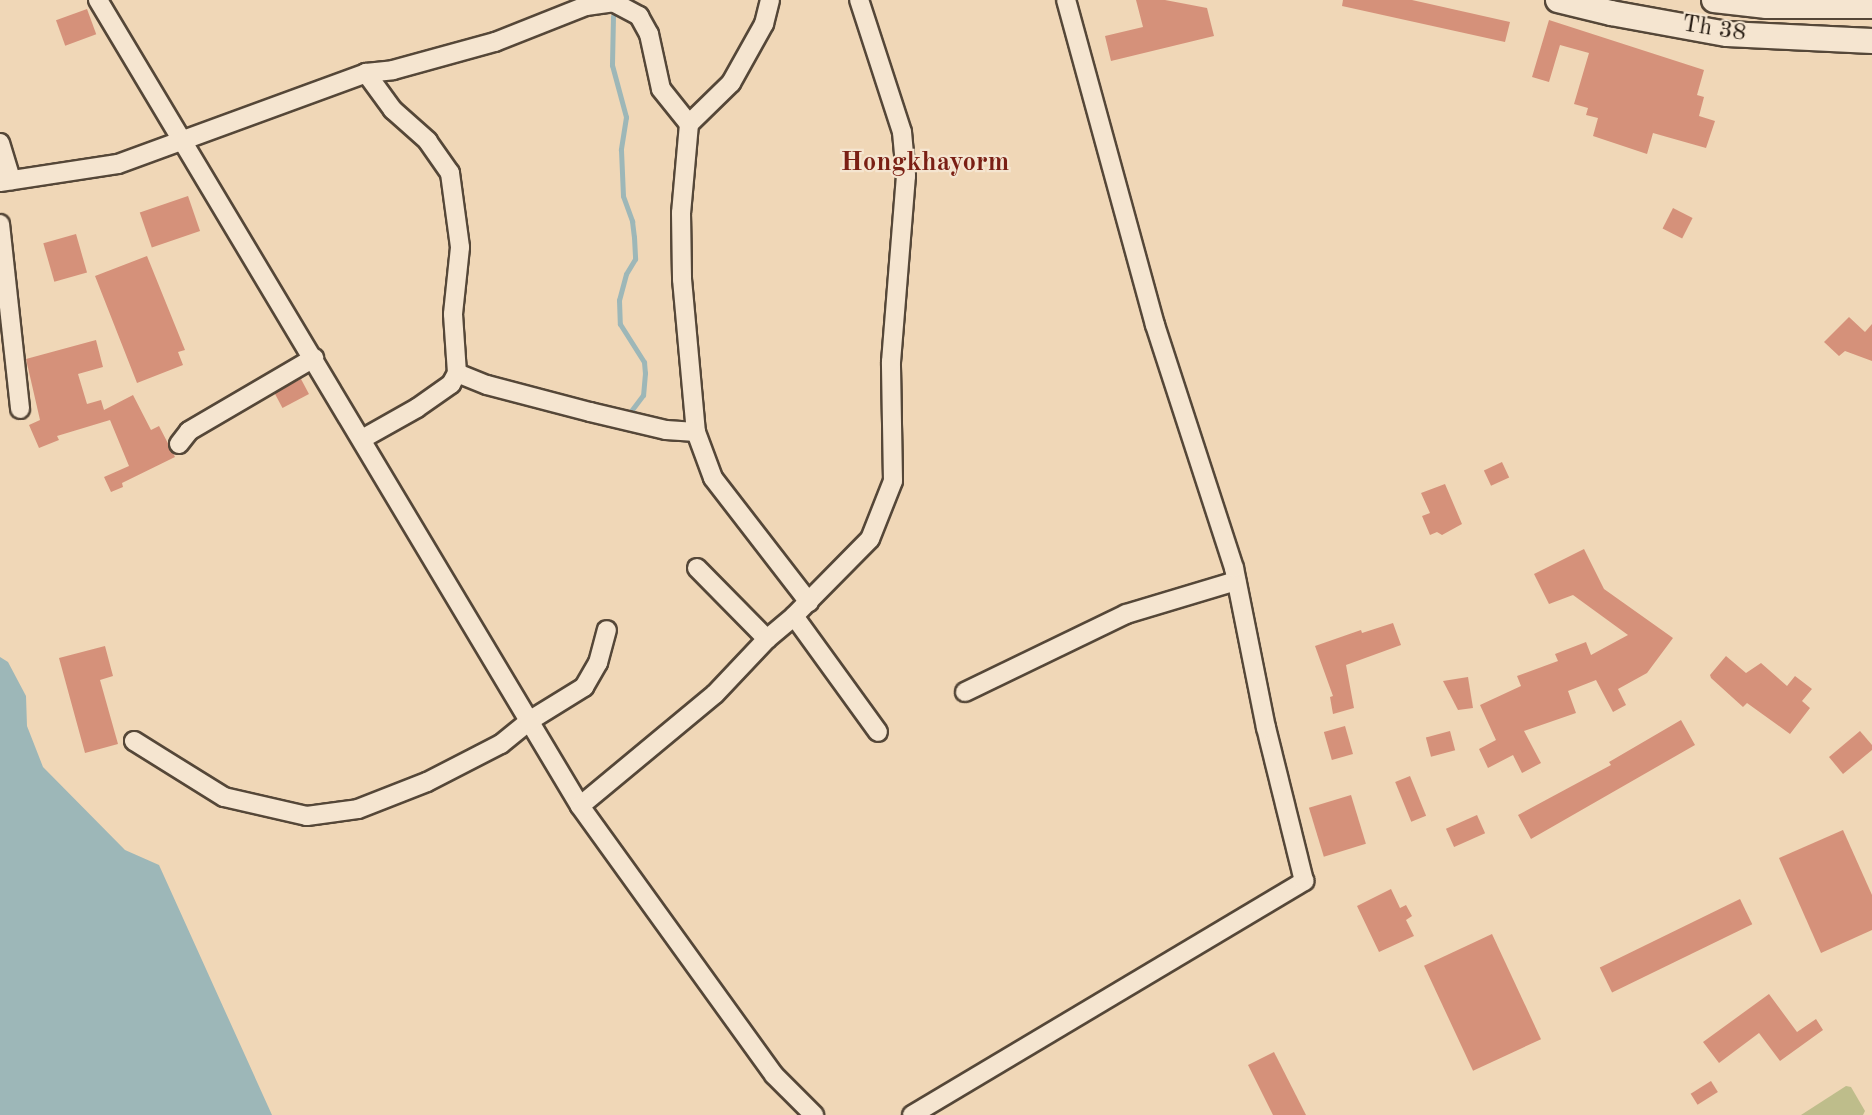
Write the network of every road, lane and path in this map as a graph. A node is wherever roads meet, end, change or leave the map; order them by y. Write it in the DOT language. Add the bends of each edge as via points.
graph roads {
  1 [pos="98,0"];
  2 [pos="770,0"];
  3 [pos="859,0"];
  4 [pos="1066,0"];
  5 [pos="1558,0"];
  6 [pos="1718,0"];
  7 [pos="1767,6"];
  8 [pos="1872,6"];
  9 [pos="1764,38"];
  10 [pos="1872,41"];
  11 [pos="366,73"];
  12 [pos="689,124"];
  13 [pos="184,141"];
  14 [pos="0,143"];
  15 [pos="6,181"];
  16 [pos="0,224"];
  17 [pos="314,358"];
  18 [pos="457,373"];
  19 [pos="20,409"];
  20 [pos="696,432"];
  21 [pos="362,439"];
  22 [pos="179,444"];
  23 [pos="697,568"];
  24 [pos="1236,581"];
  25 [pos="809,602"];
  26 [pos="794,616"];
  27 [pos="606,630"];
  28 [pos="767,639"];
  29 [pos="965,692"];
  30 [pos="529,721"];
  31 [pos="878,732"];
  32 [pos="134,741"];
  33 [pos="580,806"];
  34 [pos="814,1115"];
  35 [pos="912,1115"];
  1 -- 13 [label="street"];
  2 -- 12 [label="street" via="764,24 731,83"];
  3 -- 25 [label="street" via="902,132 906,176 891,362 892,482 870,538"];
  4 -- 24 [label="street" via="1155,325"];
  5 -- 9 [label="street, Th 38"];
  6 -- 7 [label="street, Th 38"];
  7 -- 8 [label="street, Th 38"];
  7 -- 9 [label="street"];
  9 -- 10 [label="street, Th 38"];
  11 -- 12 [label="street" via="393,70 495,42 586,6 613,2 639,16 648,34 661,89"];
  11 -- 13 [label="street"];
  11 -- 18 [label="street" via="393,110 428,141 450,173 460,247 453,314"];
  12 -- 20 [label="street" via="681,213 682,257"];
  13 -- 15 [label="street" via="118,164"];
  13 -- 17 [label="street"];
  14 -- 15 [label="street"];
  16 -- 19 [label="street"];
  17 -- 21 [label="street"];
  17 -- 22 [label="street" via="189,431"];
  18 -- 20 [label="street" via="487,386 590,412 666,430"];
  18 -- 21 [label="street" via="451,384"];
  20 -- 25 [label="street" via="713,478"];
  21 -- 30 [label="street"];
  23 -- 28 [label="street"];
  24 -- 29 [label="street" via="1126,614"];
  24 -- 35 [label="street" via="1266,728 1304,881"];
  25 -- 26 [label="street"];
  26 -- 28 [label="street"];
  26 -- 31 [label="street"];
  27 -- 30 [label="street" via="598,663 584,687"];
  28 -- 33 [label="street" via="715,694"];
  30 -- 32 [label="street" via="501,744 427,782 358,809 307,816 224,797"];
  30 -- 33 [label="street"];
  33 -- 34 [label="street" via="767,1066"];
}
